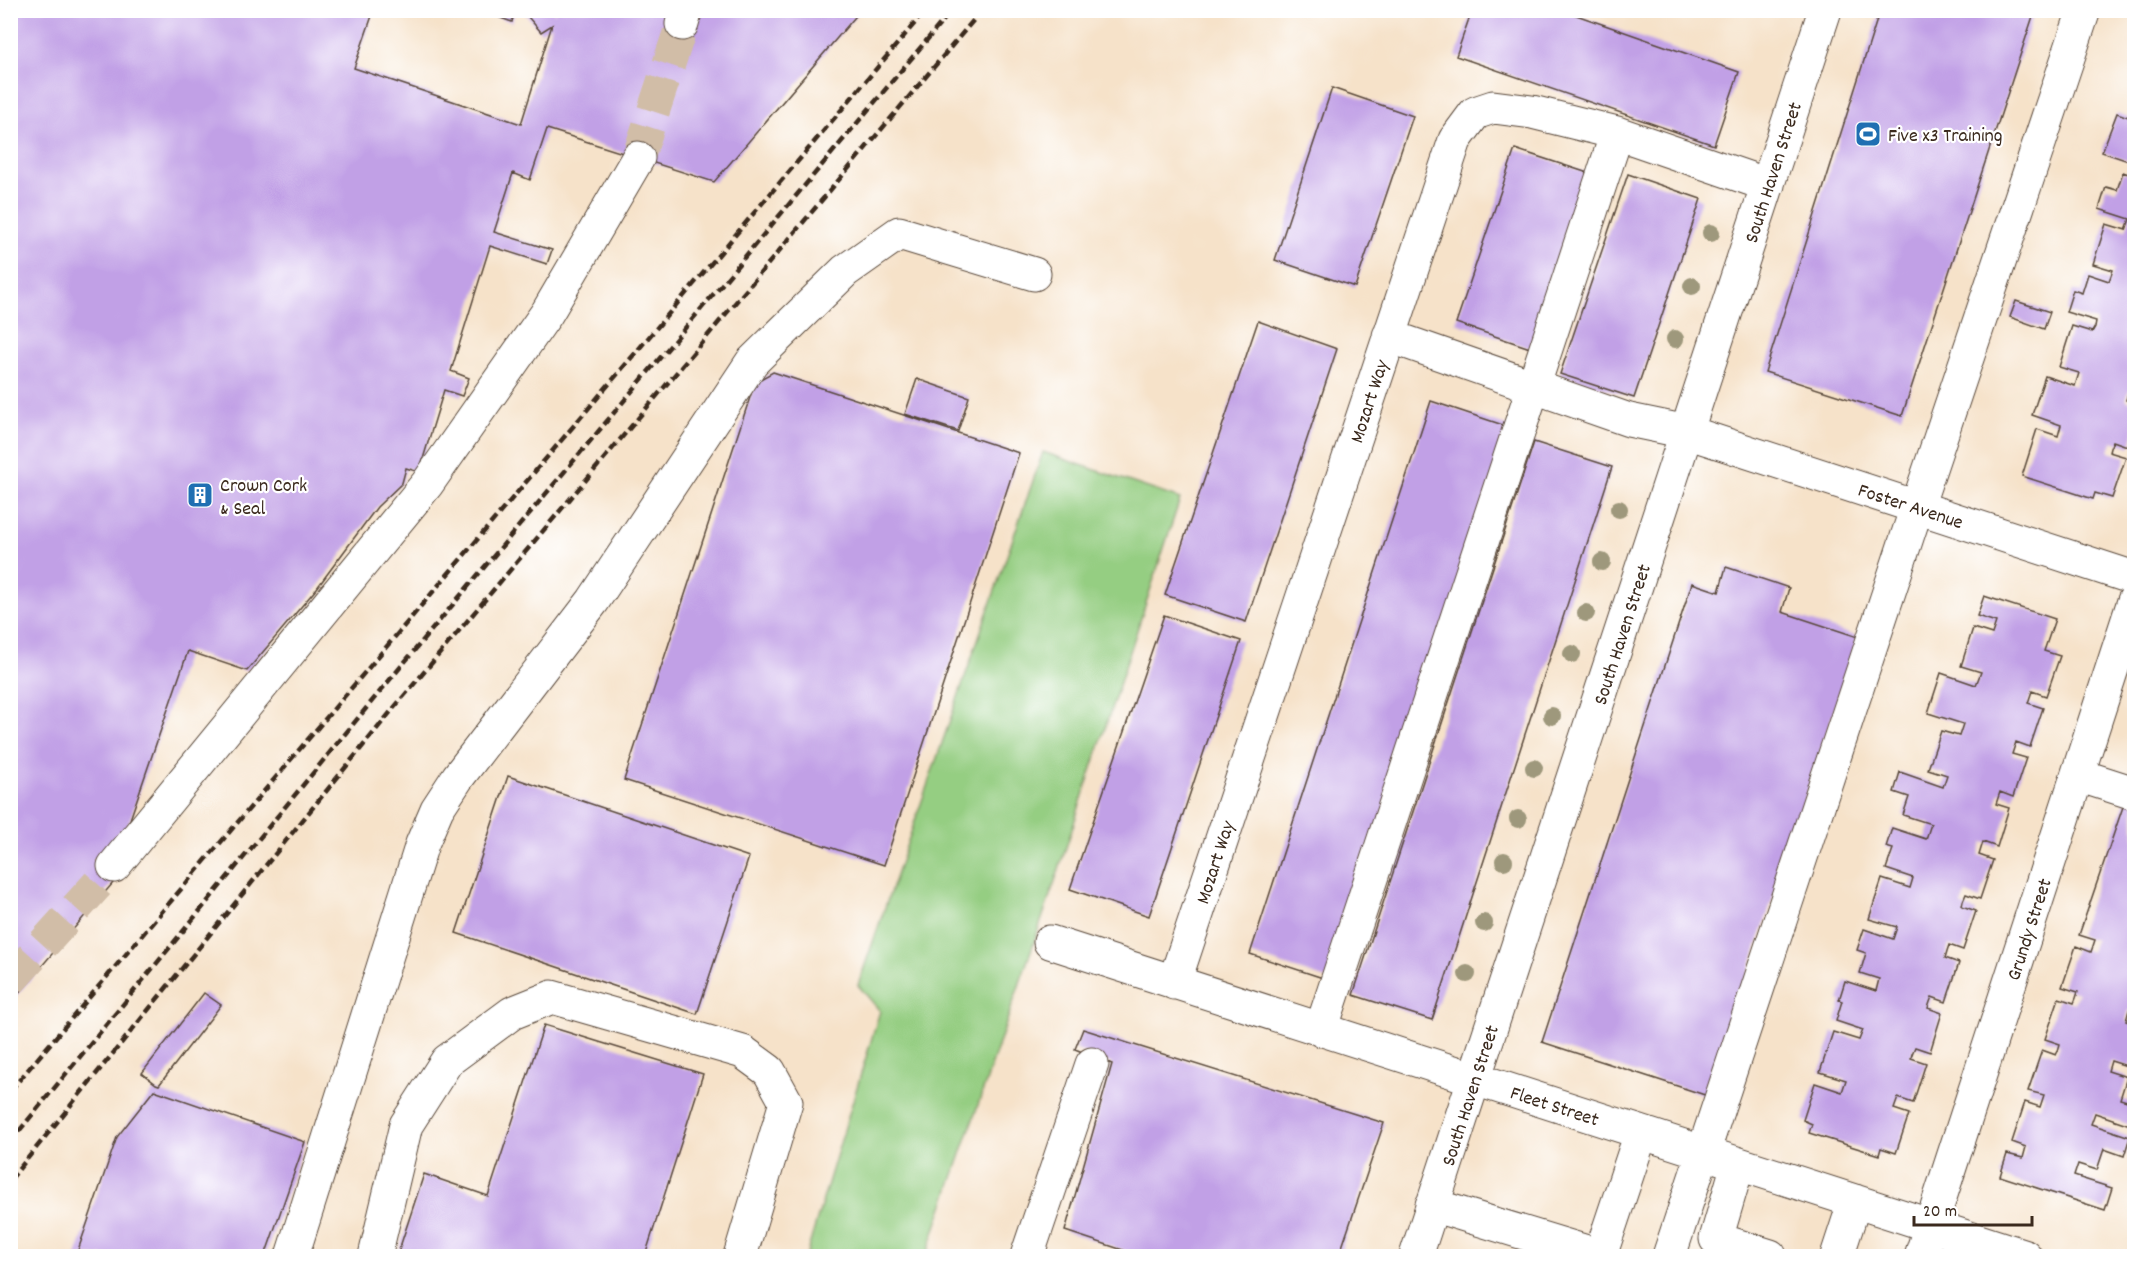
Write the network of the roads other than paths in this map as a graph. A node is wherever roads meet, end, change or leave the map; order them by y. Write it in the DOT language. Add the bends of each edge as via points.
graph roads {
  1 [pos="1825,10"];
  2 [pos="2084,10"];
  3 [pos="1617,133"];
  4 [pos="638,158"];
  5 [pos="1768,185"];
  6 [pos="1034,274"];
  7 [pos="1389,336"];
  8 [pos="1535,388"];
  9 [pos="1687,432"];
  10 [pos="1917,507"];
  11 [pos="2134,578"];
  12 [pos="2134,601"];
  13 [pos="2078,775"];
  14 [pos="2134,793"];
  15 [pos="114,866"];
  16 [pos="1050,942"];
  17 [pos="1174,983"];
  18 [pos="1322,1030"];
  19 [pos="1092,1064"];
  20 [pos="1474,1079"];
  21 [pos="1641,1133"];
  22 [pos="1703,1153"];
  23 [pos="1738,1164"];
  24 [pos="1855,1201"];
  25 [pos="1432,1205"];
  26 [pos="1931,1226"];
  27 [pos="1600,1256"];
  28 [pos="292,1257"];
  29 [pos="375,1257"];
  30 [pos="740,1257"];
  31 [pos="1027,1257"];
  32 [pos="1416,1257"];
  33 [pos="1669,1257"];
  34 [pos="1770,1257"];
  35 [pos="1837,1257"];
  36 [pos="1921,1257"];
  37 [pos="2025,1257"];
  1 -- 5 [label="street, South Haven Street"];
  2 -- 10 [label="street"];
  3 -- 5 [label="street, Mozart Way"];
  3 -- 7 [label="street, Mozart Way" via="1532,112 1493,107 1475,113 1455,140"];
  3 -- 8 [label="street"];
  4 -- 15 [label="street" via="547,313 427,484"];
  5 -- 9 [label="street, South Haven Street"];
  6 -- 28 [label="street" via="899,233 845,271 752,362 593,602 438,808 422,844"];
  7 -- 8 [label="street, Foster Avenue"];
  7 -- 17 [label="street, Mozart Way"];
  8 -- 9 [label="street, Foster Avenue" via="1629,420"];
  8 -- 18 [label="street"];
  9 -- 10 [label="street, Foster Avenue"];
  9 -- 20 [label="street, South Haven Street"];
  10 -- 11 [label="street, Foster Avenue"];
  10 -- 22 [label="street"];
  12 -- 13 [label="street, Grundy Street"];
  13 -- 14 [label="street"];
  13 -- 26 [label="street, Grundy Street"];
  16 -- 17 [label="street, Fleet Street"];
  17 -- 18 [label="street, Fleet Street"];
  18 -- 20 [label="street, Fleet Street"];
  19 -- 31 [label="street"];
  20 -- 21 [label="street, Fleet Street"];
  20 -- 25 [label="street, South Haven Street"];
  21 -- 22 [label="street, Fleet Street"];
  21 -- 27 [label="street"];
  22 -- 23 [label="street, Fleet Street"];
  22 -- 33 [label="street"];
  23 -- 24 [label="street, Fleet Street"];
  23 -- 34 [label="street" via="1716,1239"];
  24 -- 26 [label="street, Fleet Street"];
  24 -- 35 [label="street"];
  25 -- 27 [label="street"];
  25 -- 32 [label="street, South Haven Street"];
  26 -- 36 [label="street, Grundy Street"];
  26 -- 37 [label="street, Fleet Street"];
  29 -- 30 [label="street" via="406,1125 447,1061 512,1013 552,997 743,1052 769,1071 786,1102"];
}
